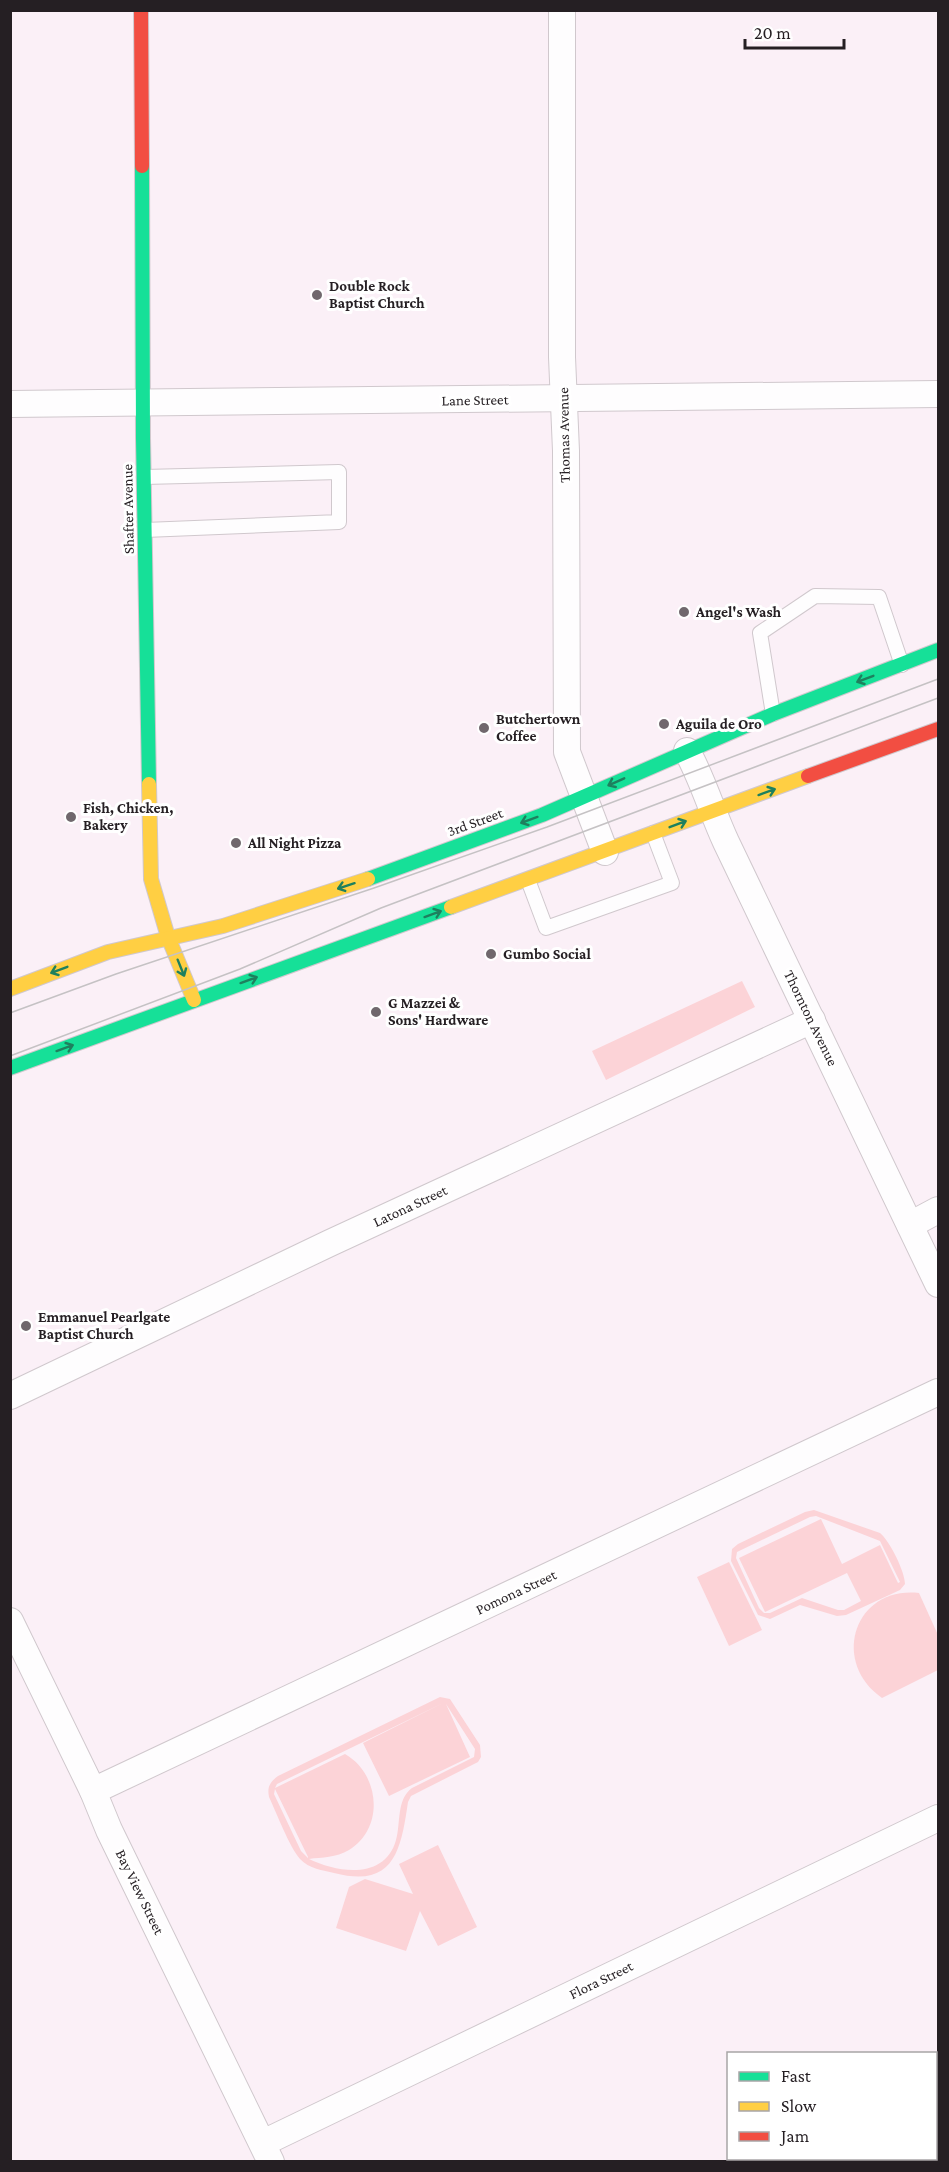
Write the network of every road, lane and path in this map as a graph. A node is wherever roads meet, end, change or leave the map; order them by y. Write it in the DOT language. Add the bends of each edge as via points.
graph roads {
  1 [pos="141,10"];
  2 [pos="561,10"];
  3 [pos="939,394"];
  4 [pos="565,398"];
  5 [pos="143,403"];
  6 [pos="10,404"];
  7 [pos="144,477"];
  8 [pos="145,530"];
  9 [pos="939,650"];
  10 [pos="902,665"];
  11 [pos="773,714"];
  12 [pos="939,729"];
  13 [pos="687,751"];
  14 [pos="583,797"];
  15 [pos="711,811"];
  16 [pos="653,834"];
  17 [pos="606,852"];
  18 [pos="528,880"];
  19 [pos="168,936"];
  20 [pos="10,989"];
  21 [pos="194,1000"];
  22 [pos="812,1020"];
  23 [pos="10,1068"];
  24 [pos="939,1210"];
  25 [pos="910,1225"];
  26 [pos="939,1284"];
  27 [pos="939,1392"];
  28 [pos="10,1396"];
  29 [pos="10,1621"];
  30 [pos="93,1791"];
  31 [pos="939,1818"];
  32 [pos="267,2152"];
  1 -- 5 [label="main road, Shafter Avenue"];
  2 -- 4 [label="street, Thomas Avenue"];
  3 -- 4 [label="street, Lane Street"];
  4 -- 5 [label="street, Lane Street"];
  4 -- 14 [label="street, Thomas Avenue" via="567,752"];
  5 -- 6 [label="street, Lane Street"];
  5 -- 7 [label="main road, Shafter Avenue"];
  7 -- 8 [label="main road, Shafter Avenue"];
  7 -- 8 [label="lane" via="339,472 339,522"];
  8 -- 19 [label="main road, Shafter Avenue" via="151,879"];
  9 -- 10 [label="main road, 3rd Street"];
  10 -- 11 [label="main road, 3rd Street, one-way"];
  10 -- 11 [label="lane" via="879,597 815,596 760,633"];
  11 -- 13 [label="main road, 3rd Street"];
  15 -- 12 [label="main road, one-way"];
  13 -- 14 [label="main road, 3rd Street, one-way"];
  13 -- 15 [label="street, Thornton Avenue"];
  14 -- 17 [label="street, Thomas Avenue"];
  14 -- 19 [label="main road, 3rd Street, one-way" via="373,877 223,926"];
  16 -- 15 [label="main road, one-way"];
  15 -- 22 [label="street, Thornton Avenue"];
  16 -- 17 [label="main road"];
  16 -- 18 [label="lane" via="672,883 546,928"];
  17 -- 18 [label="main road"];
  21 -- 18 [label="main road, one-way"];
  19 -- 20 [label="main road, 3rd Street, one-way" via="108,952"];
  19 -- 21 [label="main road, Shafter Avenue, one-way"];
  23 -- 21 [label="main road, one-way"];
  22 -- 25 [label="street, Thornton Avenue"];
  22 -- 28 [label="street, Latona Street"];
  24 -- 25 [label="street"];
  25 -- 26 [label="street, Thornton Avenue"];
  27 -- 30 [label="street, Pomona Street"];
  29 -- 30 [label="street, Bay View Street"];
  30 -- 32 [label="street, Bay View Street"];
  31 -- 32 [label="street, Flora Street"];
}
